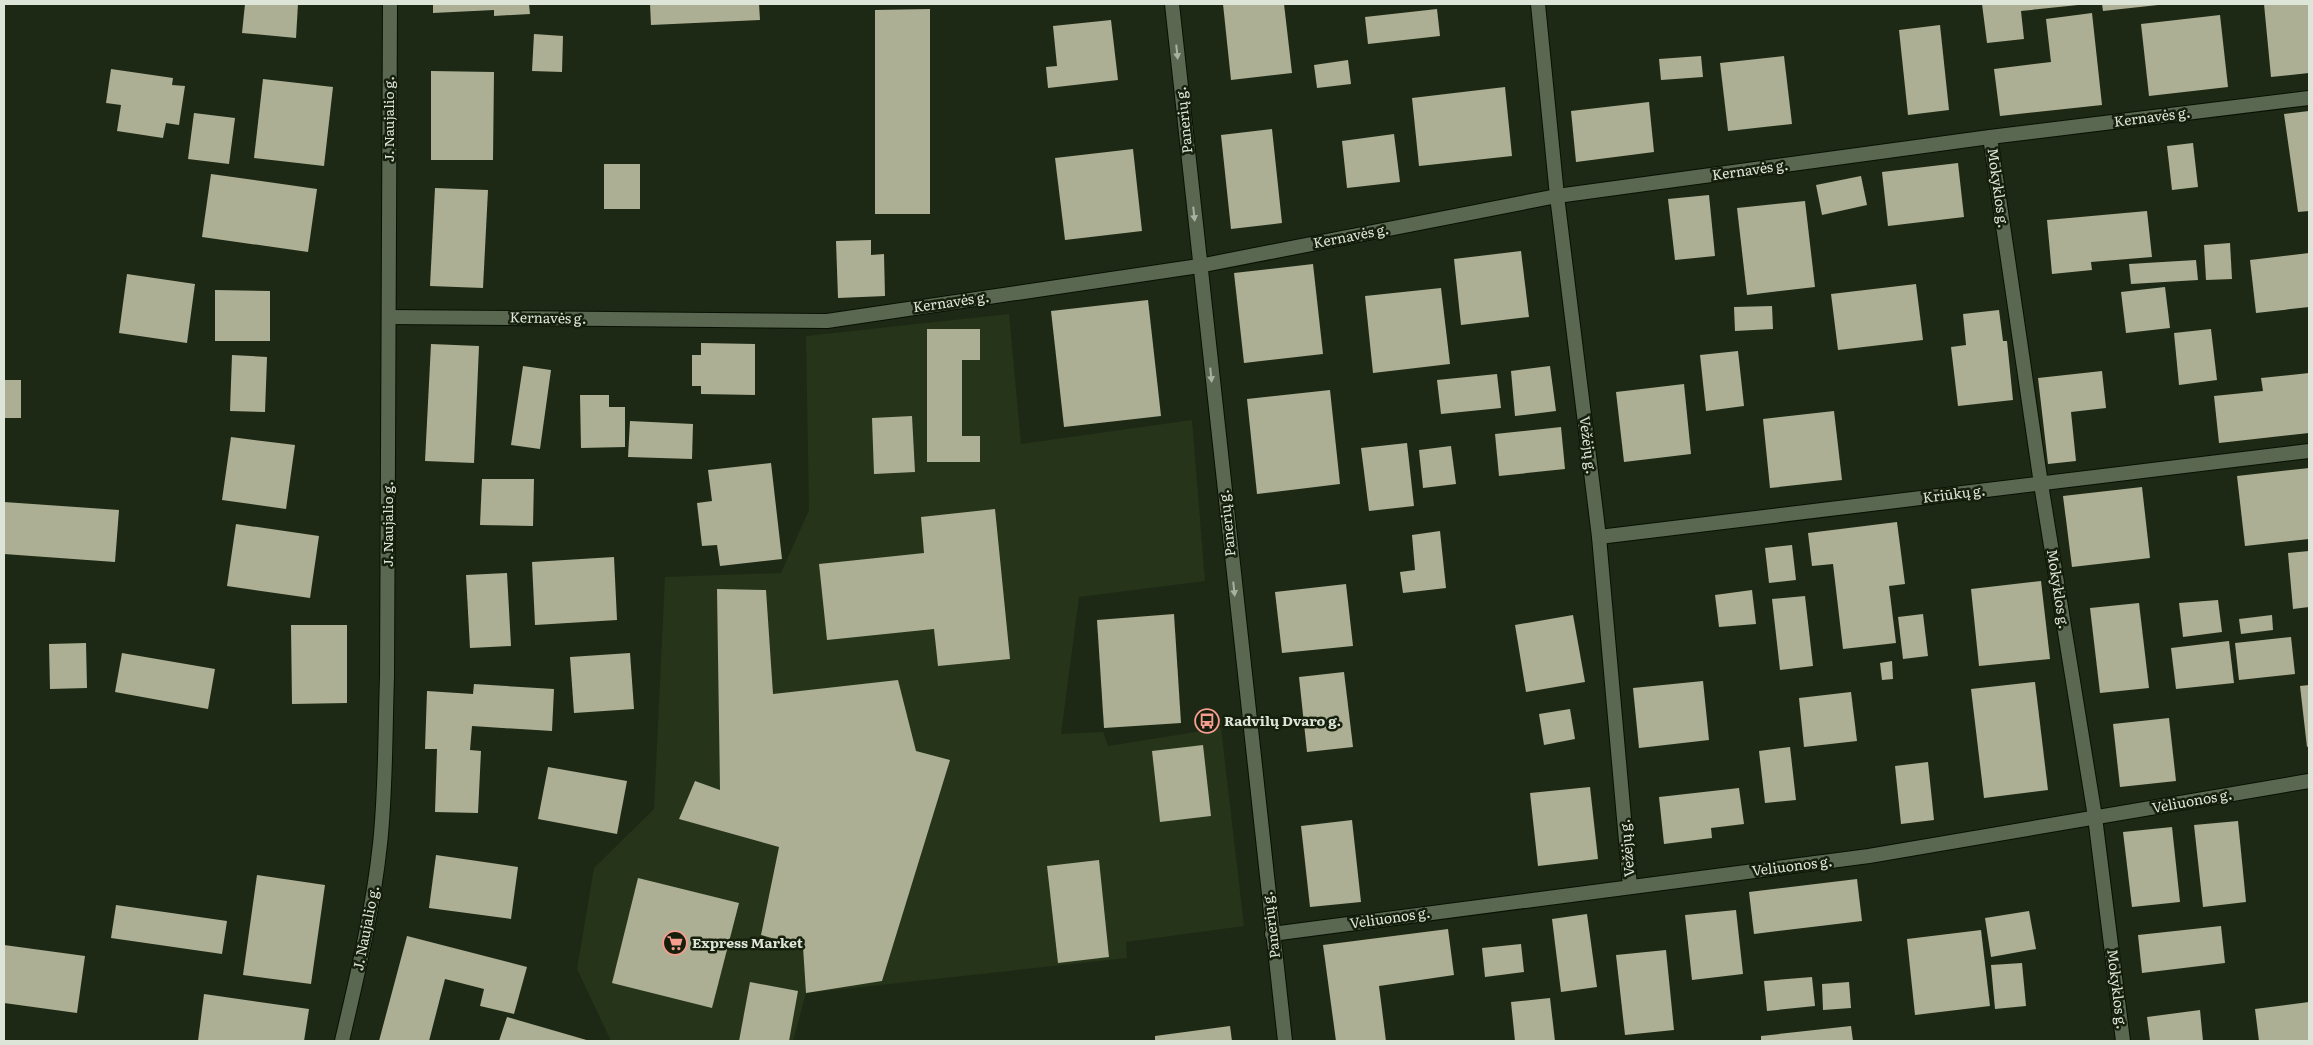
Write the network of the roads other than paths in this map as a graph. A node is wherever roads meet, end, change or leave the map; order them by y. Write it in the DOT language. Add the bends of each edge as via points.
graph roads {
  1 [pos="390,4"];
  2 [pos="1172,4"];
  3 [pos="1538,4"];
  4 [pos="2309,98"];
  5 [pos="1990,137"];
  6 [pos="1557,196"];
  7 [pos="1199,266"];
  8 [pos="389,317"];
  9 [pos="2309,451"];
  10 [pos="2041,484"];
  11 [pos="1599,537"];
  12 [pos="2309,781"];
  13 [pos="2095,818"];
  14 [pos="1630,886"];
  15 [pos="1272,934"];
  16 [pos="342,1041"];
  17 [pos="1285,1041"];
  18 [pos="2123,1041"];
  1 -- 8 [label="street, J. Naujalio g."];
  2 -- 7 [label="street, Panerių g., one-way"];
  3 -- 6 [label="street, Vežėjų g."];
  4 -- 5 [label="street, Kernavės g."];
  5 -- 6 [label="street, Kernavės g."];
  5 -- 10 [label="street, Mokyklos g."];
  6 -- 7 [label="street, Kernavės g."];
  6 -- 11 [label="street, Vežėjų g."];
  7 -- 8 [label="street, Kernavės g." via="827,321"];
  7 -- 15 [label="street, Panerių g., one-way"];
  8 -- 16 [label="street, J. Naujalio g." via="387,677 380,842 371,914"];
  9 -- 10 [label="street, Kriūkų g."];
  10 -- 11 [label="street, Kriūkų g."];
  10 -- 13 [label="street, Mokyklos g."];
  11 -- 14 [label="street, Vežėjų g."];
  12 -- 13 [label="street, Veliuonos g."];
  13 -- 14 [label="street, Veliuonos g." via="1869,856"];
  13 -- 18 [label="street, Mokyklos g."];
  14 -- 15 [label="street, Veliuonos g."];
  15 -- 17 [label="street, Panerių g."];
}
